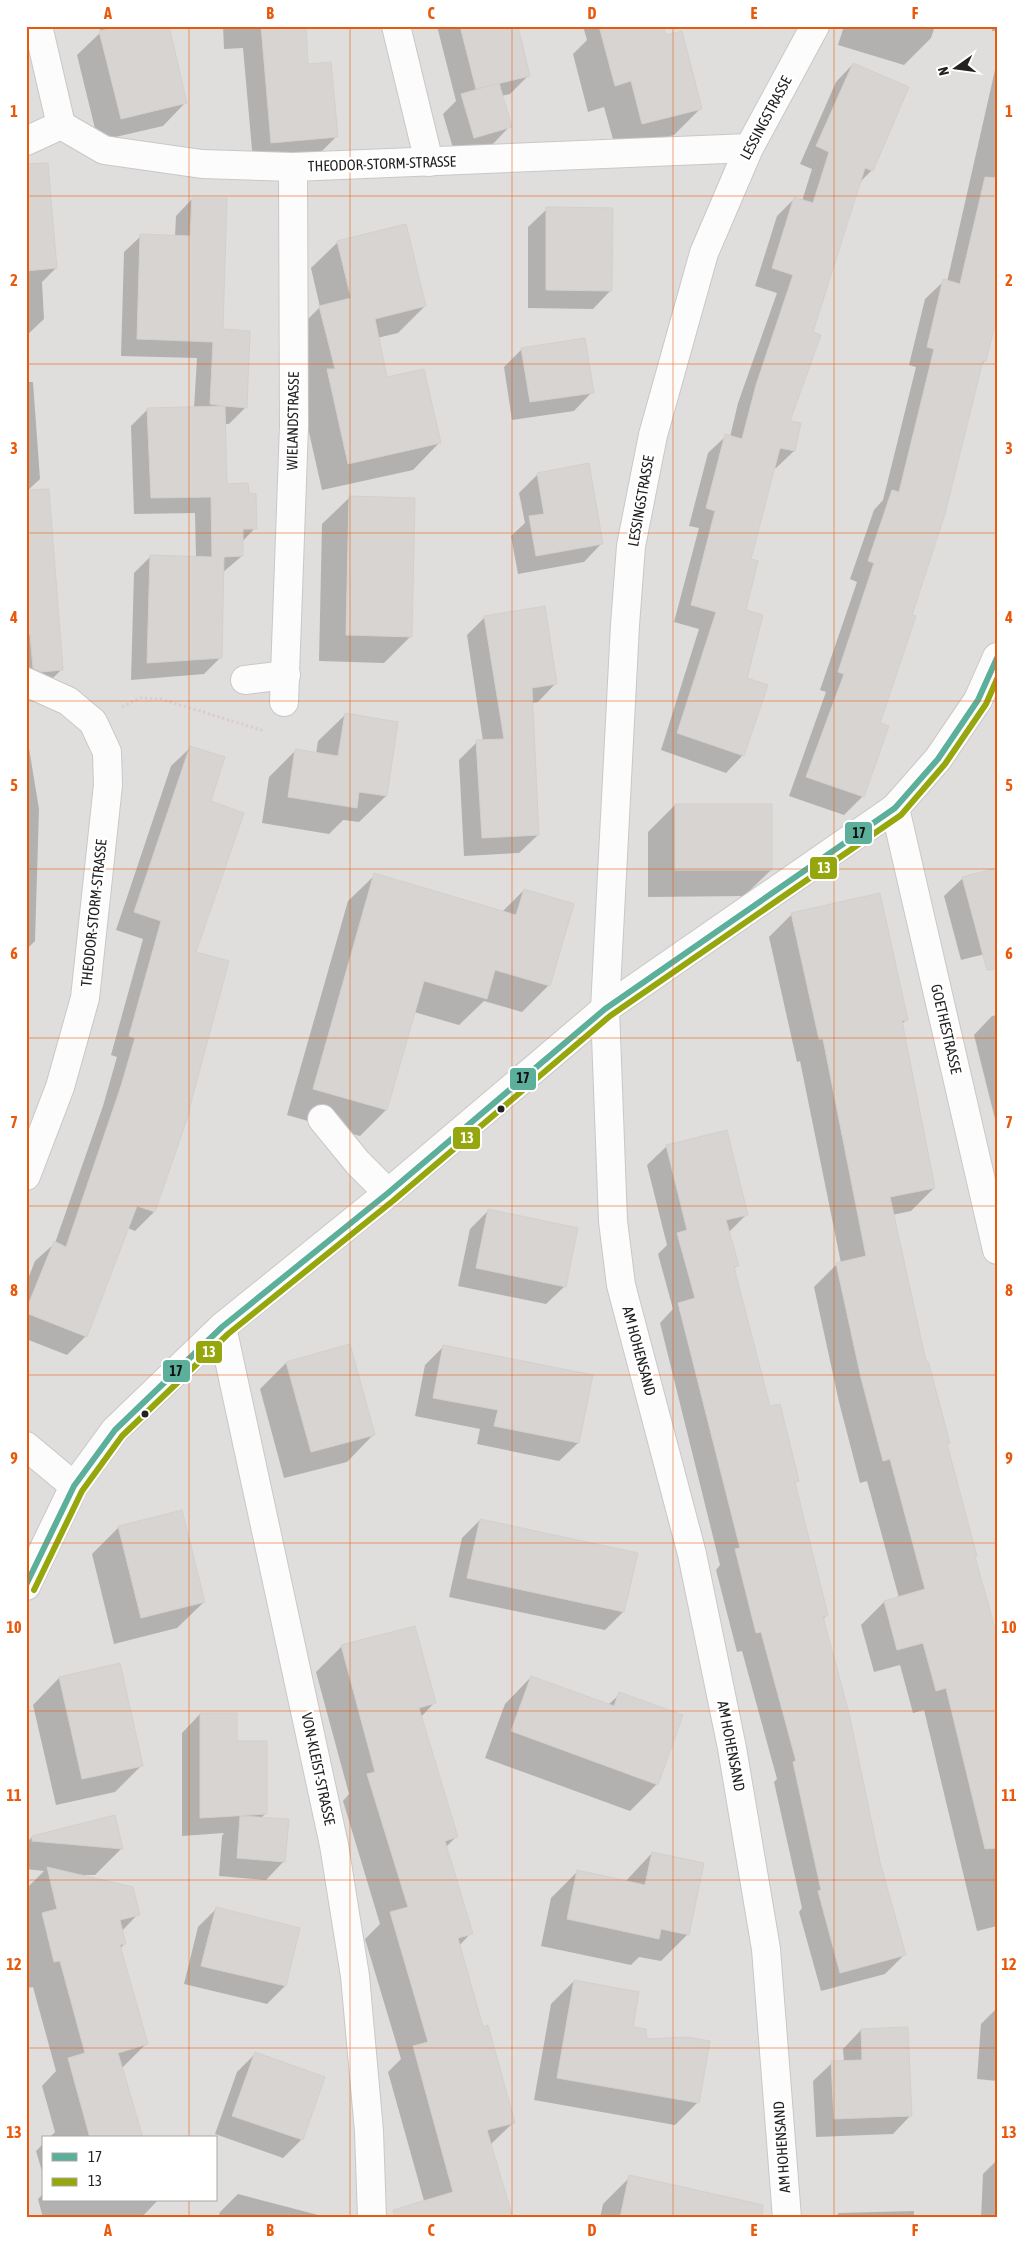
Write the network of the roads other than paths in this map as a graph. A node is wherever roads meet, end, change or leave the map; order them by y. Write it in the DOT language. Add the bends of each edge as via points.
graph roads {
  1 [pos="38,26"];
  2 [pos="396,26"];
  3 [pos="816,26"];
  4 [pos="61,125"];
  5 [pos="26,141"];
  6 [pos="749,148"];
  7 [pos="429,162"];
  8 [pos="293,167"];
  9 [pos="997,657"];
  10 [pos="286,675"];
  11 [pos="245,680"];
  12 [pos="26,682"];
  13 [pos="284,702"];
  14 [pos="895,808"];
  15 [pos="605,1009"];
  16 [pos="322,1119"];
  17 [pos="26,1176"];
  18 [pos="388,1192"];
  19 [pos="997,1250"];
  20 [pos="222,1327"];
  21 [pos="26,1446"];
  22 [pos="74,1486"];
  23 [pos="26,1586"];
  24 [pos="372,2218"];
  25 [pos="787,2218"];
  1 -- 4 [label="street"];
  2 -- 7 [label="street"];
  3 -- 6 [label="street, LESSINGSTRASSE"];
  4 -- 5 [label="street"];
  4 -- 8 [label="street, THEODOR-STORM-STRASSE" via="104,150 202,164"];
  6 -- 7 [label="street, THEODOR-STORM-STRASSE"];
  6 -- 15 [label="street, LESSINGSTRASSE" via="704,253 653,435 632,546 624,635"];
  7 -- 8 [label="street, THEODOR-STORM-STRASSE"];
  8 -- 10 [label="street, WIELANDSTRASSE" via="294,426"];
  9 -- 14 [label="street" via="978,700 943,751"];
  10 -- 11 [label="street"];
  10 -- 13 [label="street, WIELANDSTRASSE"];
  12 -- 17 [label="street, THEODOR-STORM-STRASSE" via="68,701 93,722 107,752 108,784 85,998 60,1087"];
  14 -- 15 [label="street"];
  14 -- 19 [label="street, GOETHESTRASSE"];
  15 -- 18 [label="street"];
  15 -- 25 [label="street, AM HOHENSAND" via="614,1221 621,1285 692,1554 732,1748 766,1949"];
  16 -- 18 [label="street" via="346,1150"];
  18 -- 20 [label="street"];
  20 -- 22 [label="street" via="115,1430"];
  20 -- 24 [label="street, VON-KLEIST-STRASSE" via="336,1854 355,1976 369,2131"];
  21 -- 22 [label="street"];
  22 -- 23 [label="street"];
}
